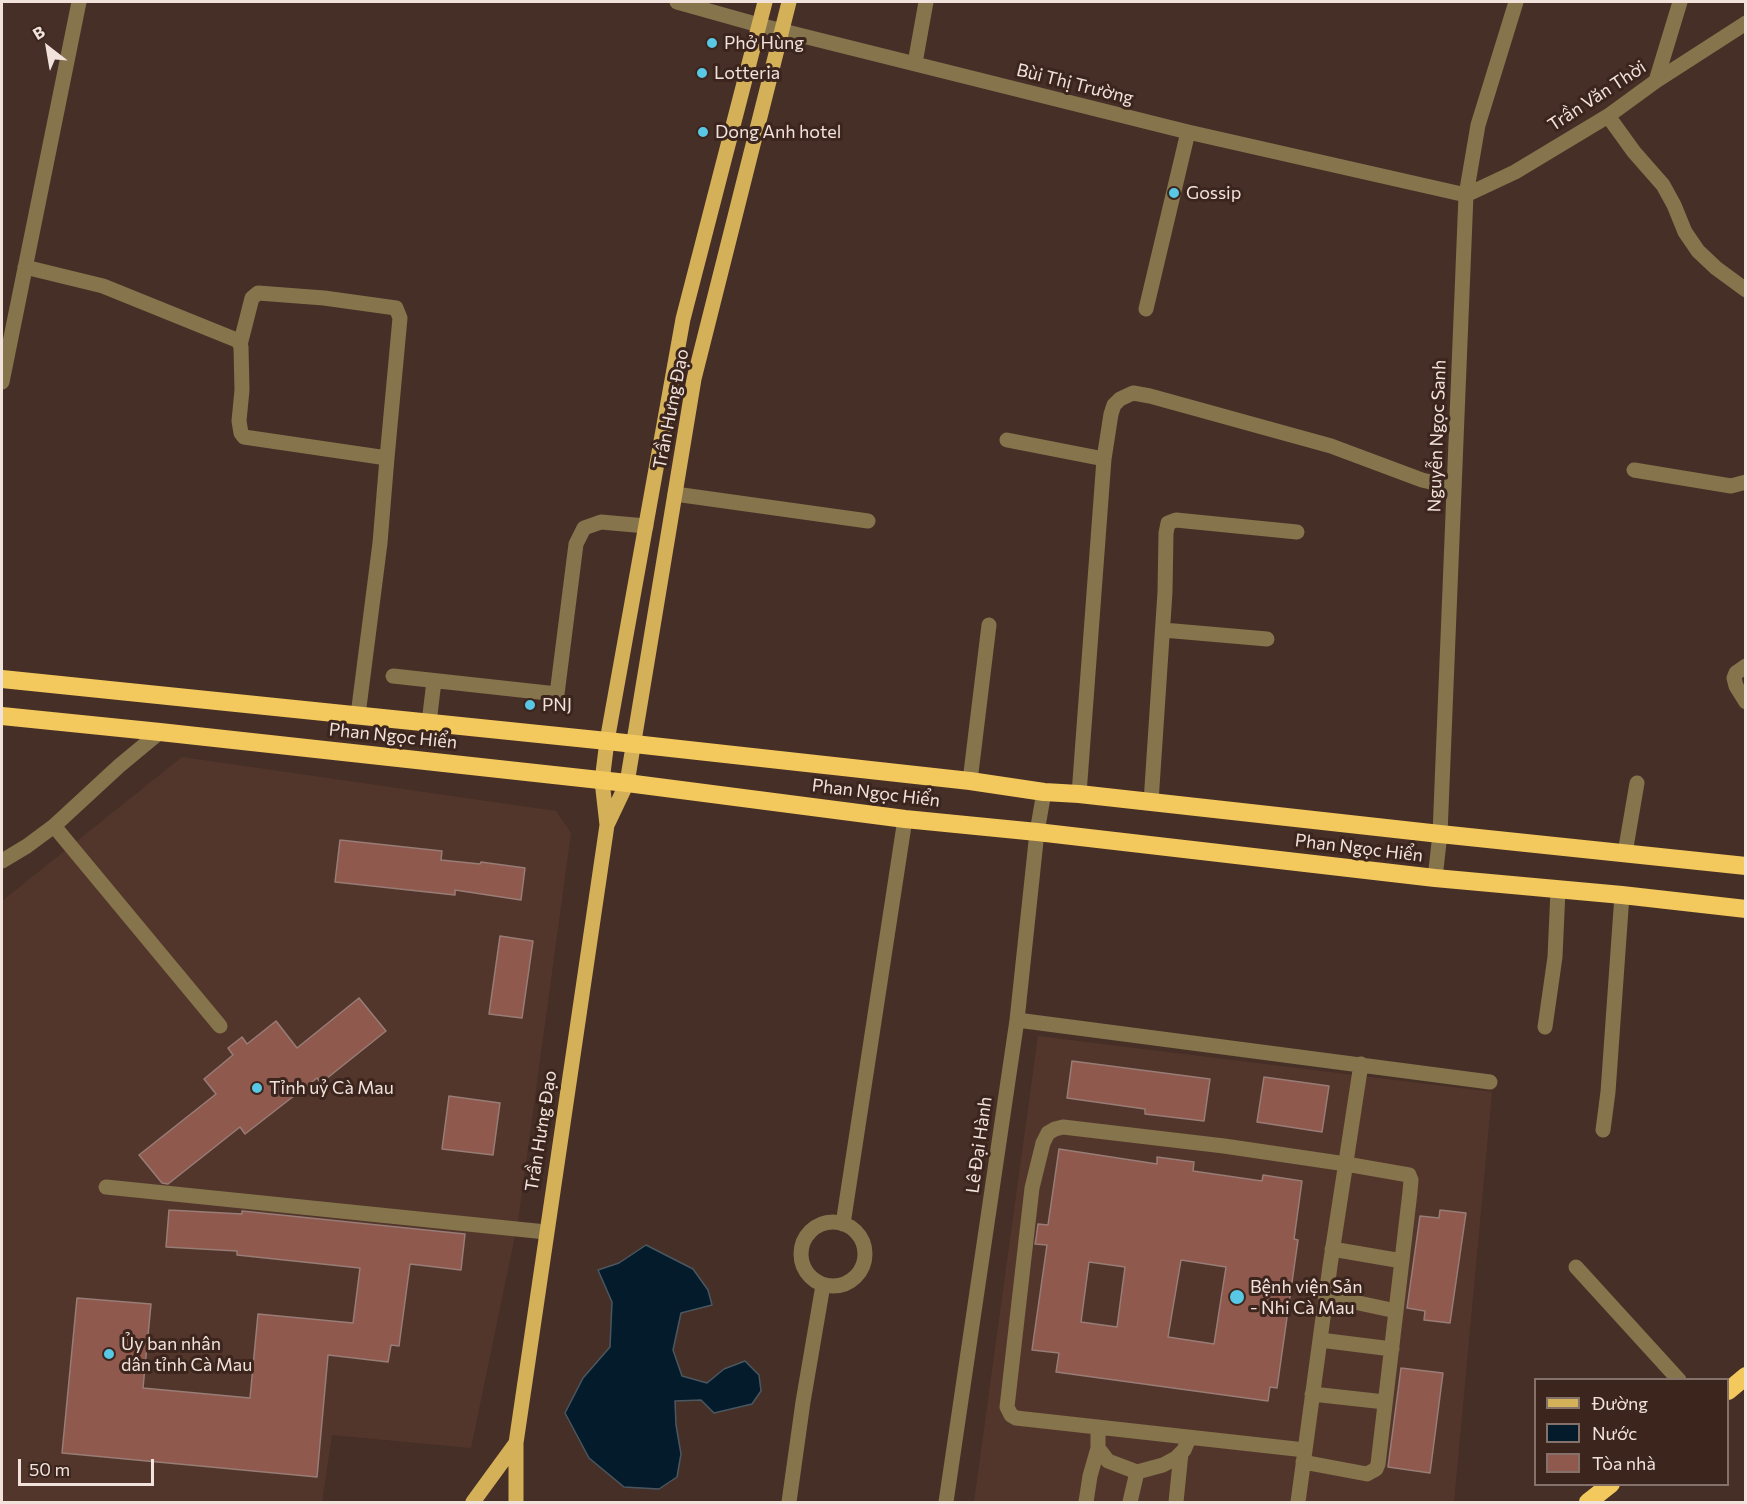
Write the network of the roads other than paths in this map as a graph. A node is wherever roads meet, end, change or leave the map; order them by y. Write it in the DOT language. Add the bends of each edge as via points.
graph roads {
  1 [pos="79,2"];
  2 [pos="677,2"];
  3 [pos="765,2"];
  4 [pos="789,2"];
  5 [pos="926,2"];
  6 [pos="1516,2"];
  7 [pos="1680,2"];
  8 [pos="1746,23"];
  9 [pos="759,25"];
  10 [pos="783,30"];
  11 [pos="915,63"];
  12 [pos="1656,81"];
  13 [pos="1608,116"];
  14 [pos="1188,132"];
  15 [pos="1466,195"];
  16 [pos="25,267"];
  17 [pos="1746,290"];
  18 [pos="1146,309"];
  19 [pos="240,345"];
  20 [pos="2,382"];
  21 [pos="668,402"];
  22 [pos="689,405"];
  23 [pos="1007,441"];
  24 [pos="387,459"];
  25 [pos="1104,459"];
  26 [pos="1634,470"];
  27 [pos="1746,482"];
  28 [pos="1454,483"];
  29 [pos="675,494"];
  30 [pos="868,521"];
  31 [pos="646,526"];
  32 [pos="1297,532"];
  33 [pos="989,625"];
  34 [pos="1162,630"];
  35 [pos="1267,639"];
  36 [pos="1746,666"];
  37 [pos="393,676"];
  38 [pos="2,678"];
  39 [pos="434,681"];
  40 [pos="1746,702"];
  41 [pos="358,715"];
  42 [pos="2,716"];
  43 [pos="429,723"];
  44 [pos="160,732"];
  45 [pos="607,741"];
  46 [pos="633,744"];
  47 [pos="970,780"];
  48 [pos="602,781"];
  49 [pos="627,783"];
  50 [pos="1637,783"];
  51 [pos="1044,792"];
  52 [pos="1079,794"];
  53 [pos="1151,802"];
  54 [pos="905,819"];
  55 [pos="607,825"];
  56 [pos="54,826"];
  57 [pos="1037,832"];
  58 [pos="1440,834"];
  59 [pos="1625,853"];
  60 [pos="2,861"];
  61 [pos="1746,866"];
  62 [pos="1435,878"];
  63 [pos="1558,890"];
  64 [pos="1622,895"];
  65 [pos="1746,909"];
  66 [pos="1017,1020"];
  67 [pos="220,1026"];
  68 [pos="1545,1027"];
  69 [pos="1361,1064"];
  70 [pos="1490,1082"];
  71 [pos="1603,1130"];
  72 [pos="1346,1164"];
  73 [pos="106,1186"];
  74 [pos="843,1224"];
  75 [pos="546,1232"];
  76 [pos="1332,1249"];
  77 [pos="1402,1261"];
  78 [pos="1576,1267"];
  79 [pos="823,1285"];
  80 [pos="1326,1296"];
  81 [pos="1396,1311"];
  82 [pos="1320,1340"];
  83 [pos="1392,1349"];
  84 [pos="1746,1376"];
  85 [pos="1677,1378"];
  86 [pos="1729,1390"];
  87 [pos="1312,1394"];
  88 [pos="1385,1402"];
  89 [pos="1098,1428"];
  90 [pos="1189,1438"];
  91 [pos="516,1443"];
  92 [pos="1098,1448"];
  93 [pos="1181,1453"];
  94 [pos="1304,1456"];
  95 [pos="1137,1472"];
  96 [pos="1610,1486"];
  97 [pos="473,1503"];
  98 [pos="516,1503"];
  99 [pos="789,1503"];
  100 [pos="946,1503"];
  101 [pos="1086,1503"];
  102 [pos="1130,1503"];
  103 [pos="1176,1503"];
  104 [pos="1298,1503"];
  105 [pos="1588,1503"];
  1 -- 16 [label="street"];
  2 -- 9 [label="street, Bùi Thị Trường"];
  3 -- 9 [label="main road, Trần Hưng Đạo"];
  4 -- 10 [label="main road, Trần Hưng Đạo"];
  5 -- 11 [label="street"];
  6 -- 15 [label="street, Nguyễn Ngọc Sanh" via="1478,125"];
  7 -- 12 [label="street"];
  8 -- 12 [label="street, Trần Văn Thời"];
  9 -- 10 [label="street, Bùi Thị Trường"];
  9 -- 21 [label="main road, Trần Hưng Đạo" via="683,319"];
  10 -- 11 [label="street, Bùi Thị Trường"];
  10 -- 22 [label="main road, Trần Hưng Đạo"];
  11 -- 14 [label="street, Bùi Thị Trường"];
  12 -- 13 [label="street, Trần Văn Thời"];
  13 -- 15 [label="street, Trần Văn Thời" via="1515,172"];
  13 -- 17 [label="street" via="1663,185 1698,251"];
  14 -- 15 [label="street, Bùi Thị Trường"];
  14 -- 18 [label="street"];
  15 -- 28 [label="street, Nguyễn Ngọc Sanh"];
  16 -- 19 [label="street" via="103,286 236,339"];
  16 -- 20 [label="street"];
  19 -- 24 [label="street" via="239,421 244,437"];
  19 -- 24 [label="street" via="252,298 258,293 396,308 400,318"];
  21 -- 22 [label="main road"];
  21 -- 31 [label="main road, Trần Hưng Đạo"];
  22 -- 29 [label="main road, Trần Hưng Đạo"];
  23 -- 25 [label="street"];
  24 -- 41 [label="street"];
  25 -- 28 [label="street" via="1114,405 1133,393 1331,446 1422,480"];
  25 -- 52 [label="street"];
  26 -- 27 [label="street" via="1731,486"];
  28 -- 58 [label="street, Nguyễn Ngọc Sanh"];
  29 -- 30 [label="street"];
  29 -- 46 [label="main road, Trần Hưng Đạo"];
  31 -- 39 [label="street" via="602,522 585,528 576,544 557,694"];
  31 -- 45 [label="main road, Trần Hưng Đạo"];
  32 -- 34 [label="street" via="1176,520 1168,523"];
  33 -- 47 [label="street"];
  34 -- 35 [label="street"];
  34 -- 53 [label="street"];
  36 -- 40 [label="street" via="1734,678"];
  37 -- 39 [label="street"];
  38 -- 41 [label="highway, Phan Ngọc Hiển"];
  39 -- 43 [label="street"];
  41 -- 43 [label="highway, Phan Ngọc Hiển"];
  42 -- 44 [label="highway, Phan Ngọc Hiển"];
  43 -- 45 [label="highway, Phan Ngọc Hiển"];
  44 -- 48 [label="highway, Phan Ngọc Hiển"];
  44 -- 56 [label="street"];
  45 -- 46 [label="highway, Phan Ngọc Hiển"];
  45 -- 48 [label="main road, Trần Hưng Đạo"];
  46 -- 47 [label="highway, Phan Ngọc Hiển"];
  46 -- 49 [label="main road, Trần Hưng Đạo"];
  47 -- 51 [label="highway, Phan Ngọc Hiển"];
  48 -- 49 [label="highway, Phan Ngọc Hiển"];
  48 -- 55 [label="main road, Trần Hưng Đạo"];
  49 -- 54 [label="highway, Phan Ngọc Hiển"];
  49 -- 55 [label="main road, Trần Hưng Đạo"];
  50 -- 59 [label="street"];
  51 -- 52 [label="highway, Phan Ngọc Hiển"];
  51 -- 57 [label="street, Lê Đại Hành"];
  52 -- 53 [label="highway, Phan Ngọc Hiển"];
  53 -- 58 [label="highway, Phan Ngọc Hiển"];
  54 -- 57 [label="highway, Phan Ngọc Hiển"];
  54 -- 74 [label="street"];
  55 -- 75 [label="main road, Trần Hưng Đạo"];
  56 -- 60 [label="street"];
  56 -- 67 [label="street"];
  57 -- 62 [label="highway, Phan Ngọc Hiển"];
  57 -- 66 [label="street, Lê Đại Hành"];
  58 -- 59 [label="highway, Phan Ngọc Hiển"];
  58 -- 62 [label="street, Nguyễn Ngọc Sanh"];
  59 -- 61 [label="highway, Phan Ngọc Hiển"];
  62 -- 63 [label="highway, Phan Ngọc Hiển"];
  63 -- 64 [label="highway, Phan Ngọc Hiển"];
  63 -- 68 [label="street" via="1555,957"];
  64 -- 65 [label="highway, Phan Ngọc Hiển"];
  64 -- 71 [label="street"];
  66 -- 69 [label="street"];
  66 -- 100 [label="street, Lê Đại Hành"];
  69 -- 70 [label="street"];
  69 -- 72 [label="street"];
  72 -- 76 [label="street"];
  72 -- 77 [label="street" via="1409,1175"];
  72 -- 89 [label="street" via="1063,1127 1048,1133 1032,1188 1007,1407 1016,1418"];
  73 -- 75 [label="street"];
  74 -- 79 [label="street" via="821,1225 805,1240 802,1261 806,1271"];
  74 -- 79 [label="street" via="860,1237 865,1260 852,1280 842,1285"];
  75 -- 91 [label="main road, Trần Hưng Đạo"];
  76 -- 77 [label="street"];
  76 -- 80 [label="street"];
  77 -- 81 [label="street"];
  78 -- 85 [label="street"];
  79 -- 99 [label="street"];
  80 -- 81 [label="street"];
  80 -- 82 [label="street"];
  81 -- 83 [label="street"];
  82 -- 83 [label="street"];
  82 -- 87 [label="street"];
  83 -- 88 [label="street"];
  84 -- 86 [label="highway"];
  87 -- 88 [label="street"];
  87 -- 94 [label="street"];
  88 -- 94 [label="street" via="1378,1464 1372,1472 1367,1474"];
  89 -- 90 [label="street"];
  89 -- 92 [label="street"];
  90 -- 93 [label="street"];
  90 -- 94 [label="street"];
  91 -- 97 [label="main road, Trần Hưng Đạo"];
  91 -- 98 [label="main road, Trần Hưng Đạo"];
  92 -- 95 [label="street" via="1108,1461"];
  92 -- 101 [label="street"];
  93 -- 95 [label="street" via="1162,1465"];
  93 -- 103 [label="street"];
  94 -- 104 [label="street"];
  95 -- 102 [label="street"];
  96 -- 105 [label="highway"];
}
